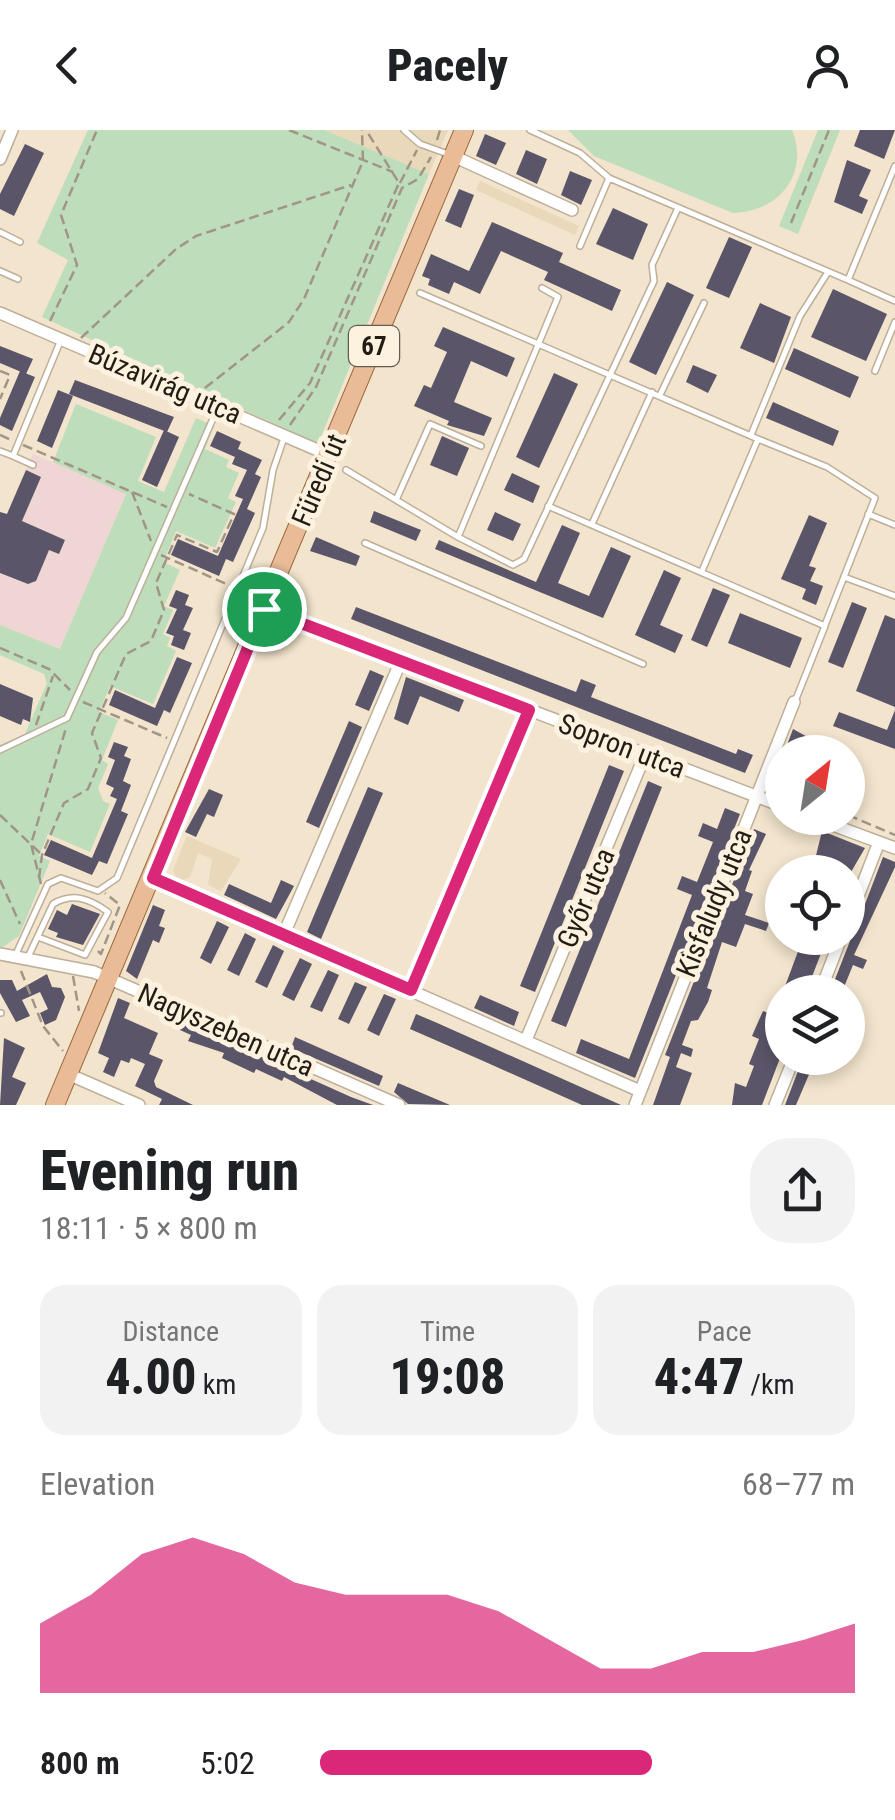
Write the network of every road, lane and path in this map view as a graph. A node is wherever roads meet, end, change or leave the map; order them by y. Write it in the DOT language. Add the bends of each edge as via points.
graph roads {
  1 [pos="12,130"];
  2 [pos="97,130"];
  3 [pos="288,130"];
  4 [pos="364,130"];
  5 [pos="404,130"];
  6 [pos="440,130"];
  7 [pos="464,130"];
  8 [pos="530,130"];
  9 [pos="829,130"];
  10 [pos="420,144"];
  11 [pos="434,150"];
  12 [pos="453,156"];
  13 [pos="0,159"];
  14 [pos="362,161"];
  15 [pos="895,166"];
  16 [pos="394,172"];
  17 [pos="609,178"];
  18 [pos="399,184"];
  19 [pos="351,185"];
  20 [pos="678,208"];
  21 [pos="572,210"];
  22 [pos="792,224"];
  23 [pos="0,232"];
  24 [pos="20,242"];
  25 [pos="580,246"];
  26 [pos="0,271"];
  27 [pos="828,272"];
  28 [pos="18,279"];
  29 [pos="848,280"];
  30 [pos="542,288"];
  31 [pos="420,293"];
  32 [pos="895,302"];
  33 [pos="704,304"];
  34 [pos="0,314"];
  35 [pos="895,322"];
  36 [pos="45,332"];
  37 [pos="61,338"];
  38 [pos="538,344"];
  39 [pos="74,345"];
  40 [pos="875,370"];
  41 [pos="0,371"];
  42 [pos="609,372"];
  43 [pos="652,392"];
  44 [pos="660,396"];
  45 [pos="200,398"];
  46 [pos="0,399"];
  47 [pos="219,406"];
  48 [pos="279,433"];
  49 [pos="0,435"];
  50 [pos="751,436"];
  51 [pos="758,439"];
  52 [pos="18,443"];
  53 [pos="481,446"];
  54 [pos="0,451"];
  55 [pos="329,455"];
  56 [pos="13,456"];
  57 [pos="33,465"];
  58 [pos="346,470"];
  59 [pos="132,491"];
  60 [pos="182,491"];
  61 [pos="396,500"];
  62 [pos="548,506"];
  63 [pos="173,509"];
  64 [pos="868,514"];
  65 [pos="592,524"];
  66 [pos="895,525"];
  67 [pos="458,537"];
  68 [pos="365,542"];
  69 [pos="155,551"];
  70 [pos="167,559"];
  71 [pos="702,571"];
  72 [pos="844,577"];
  73 [pos="238,590"];
  74 [pos="895,596"];
  75 [pos="264,609"];
  76 [pos="825,626"];
  77 [pos="0,648"];
  78 [pos="400,663"];
  79 [pos="643,664"];
  80 [pos="54,675"];
  81 [pos="76,699"];
  82 [pos="794,702"];
  83 [pos="102,710"];
  84 [pos="529,710"];
  85 [pos="67,718"];
  86 [pos="31,737"];
  87 [pos="175,741"];
  88 [pos="0,750"];
  89 [pos="645,755"];
  90 [pos="756,796"];
  91 [pos="765,799"];
  92 [pos="0,815"];
  93 [pos="865,823"];
  94 [pos="895,834"];
  95 [pos="860,835"];
  96 [pos="879,842"];
  97 [pos="31,844"];
  98 [pos="895,848"];
  99 [pos="42,855"];
  100 [pos="39,878"];
  101 [pos="153,878"];
  102 [pos="865,878"];
  103 [pos="0,880"];
  104 [pos="43,890"];
  105 [pos="3,894"];
  106 [pos="108,898"];
  107 [pos="275,928"];
  108 [pos="25,935"];
  109 [pos="38,936"];
  110 [pos="93,947"];
  111 [pos="0,954"];
  112 [pos="22,956"];
  113 [pos="76,966"];
  114 [pos="109,978"];
  115 [pos="411,990"];
  116 [pos="79,1010"];
  117 [pos="526,1040"];
  118 [pos="62,1051"];
  119 [pos="68,1074"];
  120 [pos="787,1075"];
  121 [pos="640,1092"];
  122 [pos="56,1105"];
  123 [pos="139,1105"];
  124 [pos="398,1105"];
  125 [pos="635,1105"];
  126 [pos="775,1105"];
  1 -- 13 [label="street"];
  2 -- 36 [label="path" via="61,215 77,265"];
  3 -- 14 [label="path"];
  4 -- 14 [label="path"];
  4 -- 16 [label="path"];
  5 -- 10 [label="lane"];
  6 -- 11 [label="path"];
  7 -- 12 [label="main road, Füredi út / 67"];
  8 -- 17 [label="lane" via="580,153"];
  9 -- 22 [label="path"];
  10 -- 11 [label="lane"];
  10 -- 18 [label="path"];
  11 -- 12 [label="lane"];
  11 -- 48 [label="path" via="424,173 402,188 316,387"];
  12 -- 21 [label="street"];
  12 -- 55 [label="main road, Füredi út / 67"];
  14 -- 16 [label="path"];
  14 -- 19 [label="path"];
  15 -- 29 [label="lane"];
  16 -- 18 [label="path"];
  17 -- 20 [label="lane"];
  17 -- 25 [label="lane"];
  18 -- 48 [label="path" via="310,383"];
  19 -- 39 [label="path" via="196,236"];
  19 -- 45 [label="path" via="288,322 206,385"];
  20 -- 27 [label="lane"];
  20 -- 42 [label="lane" via="652,265 654,281"];
  23 -- 24 [label="lane"];
  26 -- 28 [label="lane"];
  27 -- 29 [label="lane"];
  27 -- 50 [label="lane" via="800,316"];
  29 -- 32 [label="lane"];
  30 -- 38 [label="lane" via="558,297"];
  31 -- 38 [label="lane"];
  33 -- 44 [label="lane"];
  34 -- 36 [label="street, Búzavirág utca"];
  35 -- 40 [label="lane"];
  36 -- 37 [label="street, Búzavirág utca"];
  37 -- 39 [label="street, Búzavirág utca"];
  37 -- 52 [label="lane"];
  38 -- 42 [label="lane"];
  38 -- 67 [label="lane"];
  39 -- 45 [label="street, Búzavirág utca"];
  41 -- 46 [label="path" via="10,376"];
  42 -- 43 [label="lane"];
  42 -- 62 [label="lane"];
  43 -- 44 [label="lane"];
  43 -- 65 [label="lane"];
  44 -- 50 [label="lane"];
  45 -- 47 [label="street, Búzavirág utca"];
  47 -- 48 [label="street, Búzavirág utca"];
  47 -- 60 [label="lane"];
  48 -- 55 [label="street, Búzavirág utca"];
  48 -- 73 [label="lane" via="264,528"];
  49 -- 52 [label="path"];
  50 -- 51 [label="lane"];
  51 -- 64 [label="lane" via="828,467 874,498"];
  51 -- 71 [label="lane"];
  52 -- 56 [label="lane"];
  52 -- 59 [label="path"];
  53 -- 61 [label="lane" via="430,424"];
  54 -- 56 [label="lane"];
  55 -- 75 [label="main road, Füredi út / 67"];
  56 -- 57 [label="lane"];
  58 -- 61 [label="lane"];
  59 -- 63 [label="path"];
  59 -- 69 [label="path"];
  60 -- 63 [label="lane"];
  60 -- 70 [label="path" via="234,514 217,552 177,535"];
  61 -- 67 [label="lane"];
  62 -- 65 [label="lane"];
  62 -- 67 [label="lane" via="520,565"];
  63 -- 69 [label="lane"];
  64 -- 66 [label="lane"];
  64 -- 72 [label="lane"];
  65 -- 71 [label="lane"];
  68 -- 79 [label="lane"];
  69 -- 70 [label="path"];
  69 -- 81 [label="lane" via="126,618 97,652"];
  70 -- 73 [label="path"];
  70 -- 83 [label="path" via="156,583 164,610 151,641 126,654"];
  71 -- 76 [label="lane"];
  72 -- 74 [label="lane"];
  72 -- 76 [label="lane"];
  73 -- 87 [label="lane"];
  75 -- 78 [label="street, Sopron utca"];
  75 -- 101 [label="main road, Füredi út / 67"];
  76 -- 82 [label="lane"];
  77 -- 80 [label="path"];
  78 -- 84 [label="street, Sopron utca"];
  78 -- 107 [label="street"];
  80 -- 81 [label="path"];
  80 -- 86 [label="path"];
  81 -- 83 [label="path"];
  81 -- 85 [label="lane"];
  82 -- 90 [label="street, Kisfaludy utca"];
  83 -- 87 [label="path"];
  83 -- 99 [label="path" via="92,734 101,758 88,789 64,803"];
  84 -- 89 [label="street, Sopron utca"];
  84 -- 115 [label="street"];
  85 -- 86 [label="lane"];
  85 -- 97 [label="path"];
  86 -- 88 [label="lane"];
  87 -- 104 [label="lane" via="113,884 98,892 62,878"];
  89 -- 90 [label="street, Sopron utca"];
  89 -- 117 [label="street, Győr utca"];
  90 -- 91 [label="street, Sopron utca"];
  90 -- 121 [label="street, Kisfaludy utca"];
  92 -- 97 [label="path"];
  93 -- 94 [label="path"];
  95 -- 96 [label="street"];
  96 -- 98 [label="street"];
  96 -- 102 [label="street"];
  97 -- 99 [label="path"];
  97 -- 100 [label="path"];
  99 -- 100 [label="path"];
  100 -- 104 [label="path"];
  101 -- 107 [label="street"];
  101 -- 114 [label="main road, Füredi út / 67"];
  103 -- 105 [label="path"];
  104 -- 108 [label="lane"];
  105 -- 108 [label="path"];
  106 -- 110 [label="path" via="120,904 101,954"];
  107 -- 115 [label="street"];
  108 -- 112 [label="lane"];
  109 -- 110 [label="lane" via="79,955"];
  109 -- 110 [label="lane" via="52,904 76,896 108,912"];
  109 -- 112 [label="lane"];
  111 -- 112 [label="street, Nagyszeben utca"];
  112 -- 113 [label="street, Nagyszeben utca"];
  112 -- 118 [label="path" via="42,1026"];
  113 -- 114 [label="street, Nagyszeben utca"];
  113 -- 116 [label="path" via="71,985"];
  114 -- 119 [label="main road, Füredi út / 67"];
  114 -- 124 [label="street, Nagyszeben utca"];
  115 -- 117 [label="street"];
  117 -- 121 [label="street"];
  119 -- 122 [label="main road, Füredi út / 67"];
  119 -- 123 [label="street"];
  120 -- 126 [label="street"];
  121 -- 125 [label="street, Kisfaludy utca"];
}
